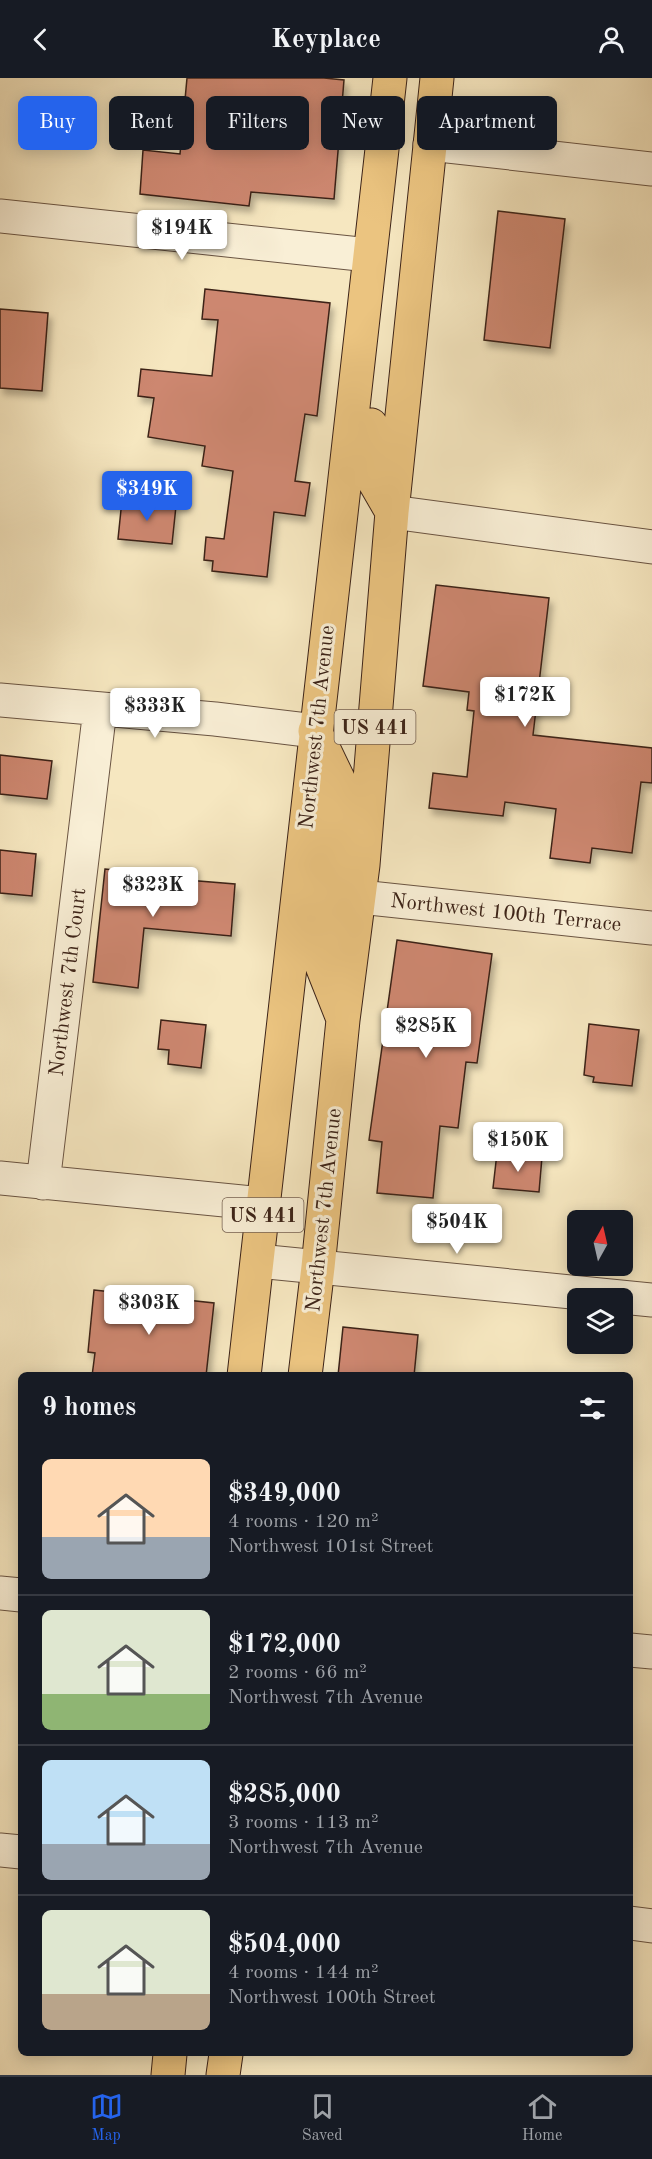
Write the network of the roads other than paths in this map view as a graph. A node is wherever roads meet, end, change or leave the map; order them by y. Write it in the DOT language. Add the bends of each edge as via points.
graph roads {
  1 [pos="390,78"];
  2 [pos="438,78"];
  3 [pos="436,96"];
  4 [pos="429,150"];
  5 [pos="483,150"];
  6 [pos="652,169"];
  7 [pos="0,216"];
  8 [pos="369,255"];
  9 [pos="392,512"];
  10 [pos="652,547"];
  11 [pos="0,700"];
  12 [pos="100,709"];
  13 [pos="315,731"];
  14 [pos="360,897"];
  15 [pos="652,928"];
  16 [pos="343,1020"];
  17 [pos="0,1178"];
  18 [pos="43,1183"];
  19 [pos="264,1204"];
  20 [pos="258,1261"];
  21 [pos="318,1267"];
  22 [pos="652,1300"];
  23 [pos="244,1372"];
  24 [pos="305,1372"];
  25 [pos="0,1593"];
  26 [pos="18,1595"];
  27 [pos="633,1650"];
  28 [pos="652,1652"];
  29 [pos="0,1850"];
  30 [pos="18,1852"];
  31 [pos="633,1923"];
  32 [pos="652,1926"];
  33 [pos="170,2056"];
  34 [pos="226,2056"];
  35 [pos="168,2075"];
  36 [pos="223,2075"];
  1 -- 8 [label="main road, Northwest 7th Avenue / US 441"];
  2 -- 3 [label="main road, Northwest 7th Avenue / US 441"];
  4 -- 9 [label="main road, Northwest 7th Avenue / US 441"];
  5 -- 6 [label="street"];
  7 -- 8 [label="street"];
  8 -- 9 [label="main road" via="384,313 366,467"];
  8 -- 13 [label="main road, Northwest 7th Avenue / US 441"];
  9 -- 10 [label="street"];
  9 -- 14 [label="main road, Northwest 7th Avenue / US 441"];
  11 -- 12 [label="street"];
  12 -- 13 [label="street"];
  12 -- 18 [label="street, Northwest 7th Court"];
  13 -- 16 [label="main road" via="340,783 320,961"];
  13 -- 19 [label="main road, Northwest 7th Avenue / US 441"];
  14 -- 15 [label="street, Northwest 100th Terrace"];
  14 -- 16 [label="main road, Northwest 7th Avenue / US 441"];
  16 -- 21 [label="main road, Northwest 7th Avenue / US 441"];
  17 -- 18 [label="street"];
  18 -- 19 [label="street"];
  19 -- 20 [label="main road, Northwest 7th Avenue / US 441"];
  20 -- 21 [label="street"];
  20 -- 23 [label="main road, Northwest 7th Avenue / US 441"];
  21 -- 22 [label="street"];
  21 -- 24 [label="main road, Northwest 7th Avenue / US 441"];
  25 -- 26 [label="street"];
  27 -- 28 [label="street"];
  29 -- 30 [label="street"];
  31 -- 32 [label="street"];
  33 -- 35 [label="main road"];
  34 -- 36 [label="main road"];
}
